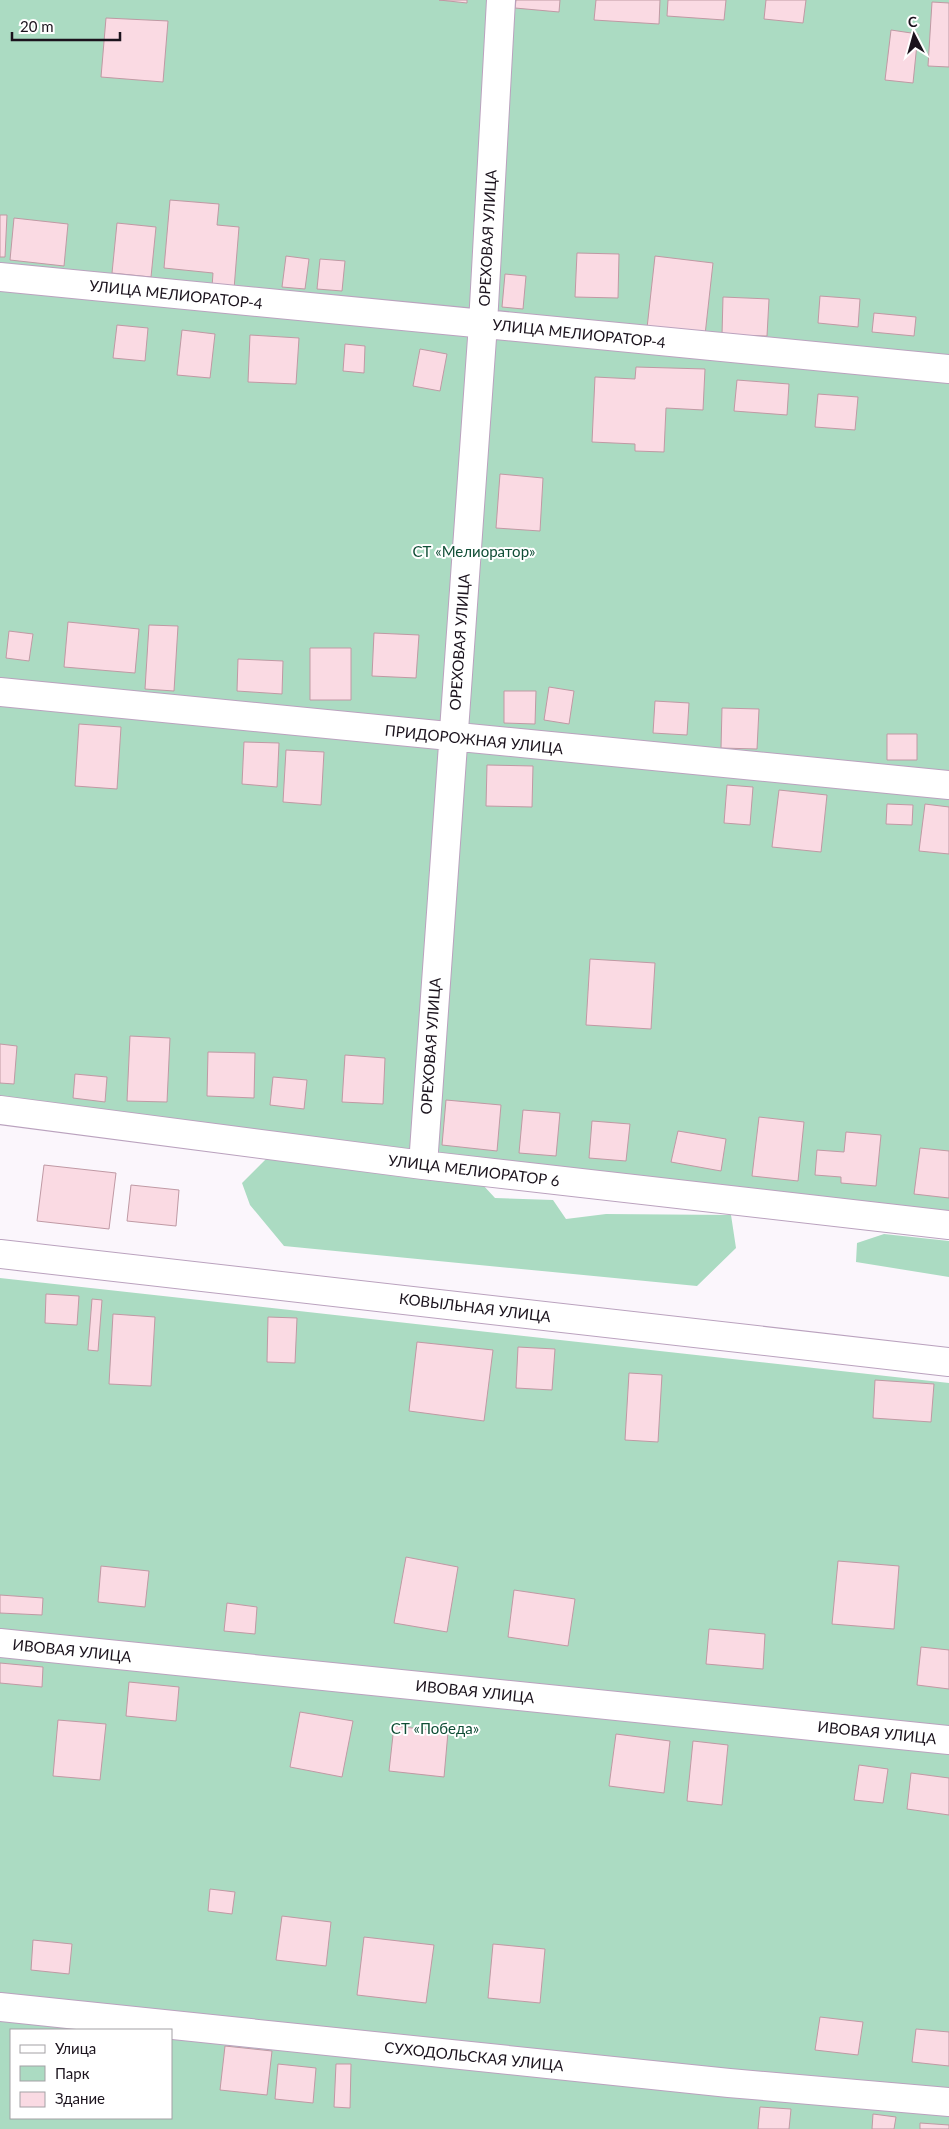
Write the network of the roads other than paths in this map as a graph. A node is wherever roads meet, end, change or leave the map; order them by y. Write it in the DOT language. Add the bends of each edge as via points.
graph roads {
  1 [pos="501,0"];
  2 [pos="0,277"];
  3 [pos="483,324"];
  4 [pos="949,369"];
  5 [pos="0,692"];
  6 [pos="452,737"];
  7 [pos="949,785"];
  8 [pos="0,1110"];
  9 [pos="422,1165"];
  10 [pos="949,1225"];
  11 [pos="0,1254"];
  12 [pos="949,1362"];
  13 [pos="0,1643"];
  14 [pos="949,1740"];
  15 [pos="0,2007"];
  16 [pos="949,2102"];
  1 -- 3 [label="street, ОРЕХОВАЯ УЛИЦА"];
  2 -- 3 [label="street, УЛИЦА МЕЛИОРАТОР-4"];
  3 -- 4 [label="street, УЛИЦА МЕЛИОРАТОР-4"];
  3 -- 6 [label="street, ОРЕХОВАЯ УЛИЦА"];
  5 -- 6 [label="street, ПРИДОРОЖНАЯ УЛИЦА"];
  6 -- 7 [label="street, ПРИДОРОЖНАЯ УЛИЦА"];
  6 -- 9 [label="street, ОРЕХОВАЯ УЛИЦА"];
  8 -- 9 [label="street, УЛИЦА МЕЛИОРАТОР 6"];
  9 -- 10 [label="street, УЛИЦА МЕЛИОРАТОР 6"];
  11 -- 12 [label="street, КОВЫЛЬНАЯ УЛИЦА"];
  13 -- 14 [label="street, ИВОВАЯ УЛИЦА"];
  15 -- 16 [label="street, СУХОДОЛЬСКАЯ УЛИЦА" via="729,2083"];
}
